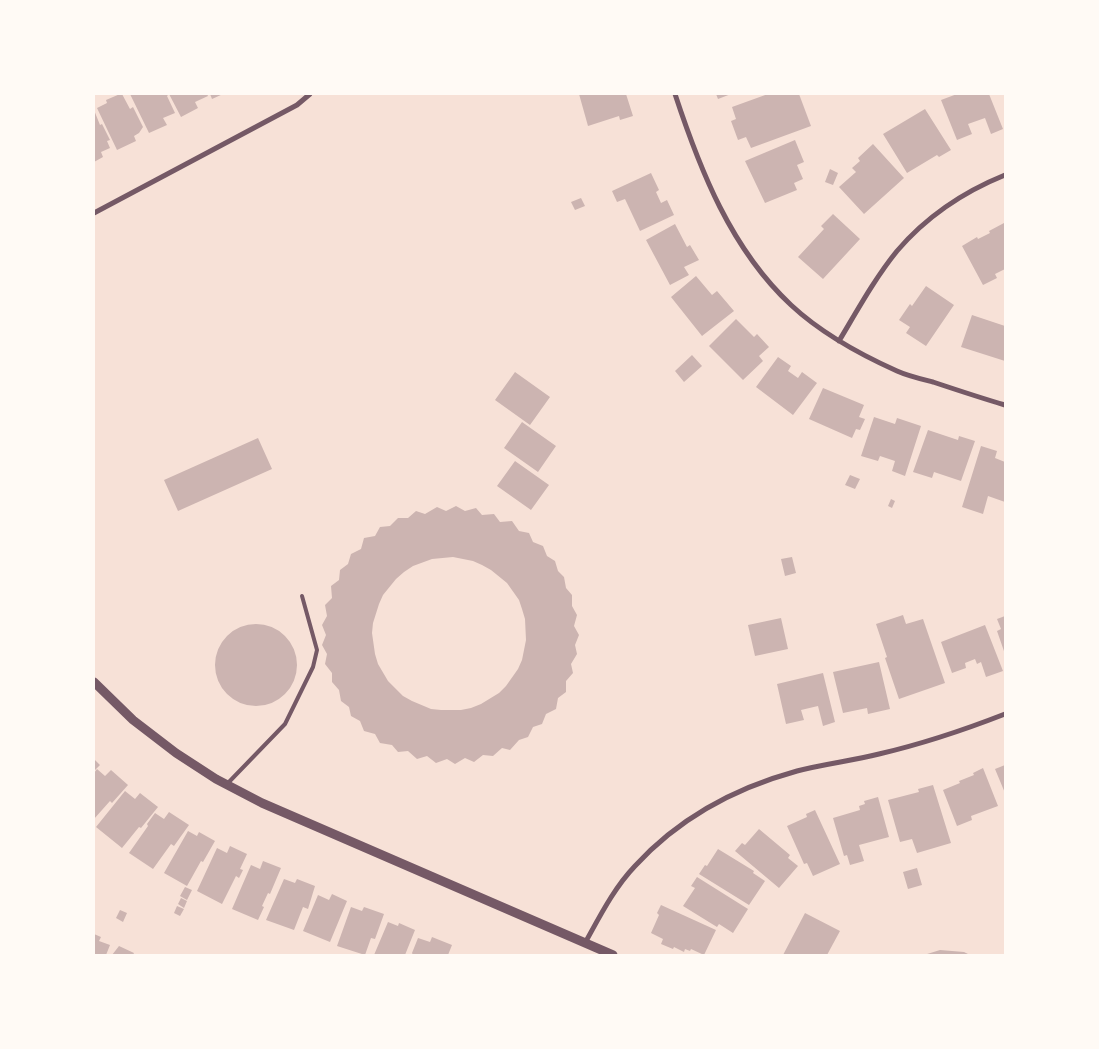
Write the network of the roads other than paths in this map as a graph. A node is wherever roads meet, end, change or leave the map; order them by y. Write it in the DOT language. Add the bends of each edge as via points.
graph roads {
  1 [pos="310,94"];
  2 [pos="675,94"];
  3 [pos="1005,175"];
  4 [pos="94,213"];
  5 [pos="838,341"];
  6 [pos="1005,405"];
  7 [pos="302,596"];
  8 [pos="94,682"];
  9 [pos="1005,714"];
  10 [pos="226,784"];
  11 [pos="585,943"];
  12 [pos="613,955"];
  1 -- 4 [label="street" via="297,105"];
  2 -- 5 [label="street" via="701,166 741,245 791,305"];
  3 -- 5 [label="street" via="952,202 923,224 897,252"];
  5 -- 6 [label="street" via="899,372"];
  7 -- 10 [label="lane" via="317,650 313,668 285,724"];
  8 -- 10 [label="street" via="133,720 176,753"];
  9 -- 11 [label="street" via="932,740 766,780 728,796 663,838 634,867 608,902"];
  10 -- 11 [label="street"];
  11 -- 12 [label="street"];
}
